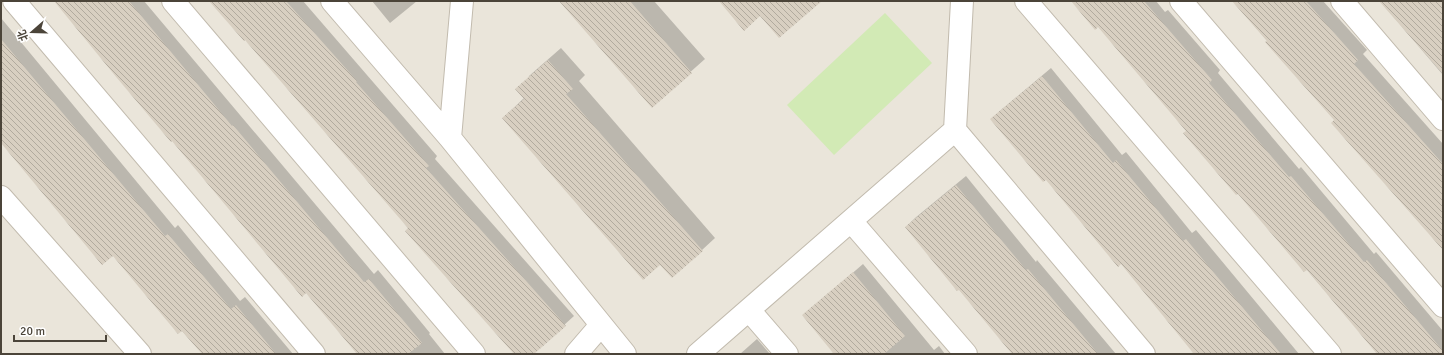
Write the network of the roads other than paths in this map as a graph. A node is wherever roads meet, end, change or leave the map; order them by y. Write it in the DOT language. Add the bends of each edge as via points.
graph roads {
  1 [pos="14,1"];
  2 [pos="173,1"];
  3 [pos="332,1"];
  4 [pos="462,1"];
  5 [pos="962,1"];
  6 [pos="1026,1"];
  7 [pos="1181,1"];
  8 [pos="1342,1"];
  9 [pos="1443,119"];
  10 [pos="955,130"];
  11 [pos="450,138"];
  12 [pos="1,197"];
  13 [pos="851,221"];
  14 [pos="1443,306"];
  15 [pos="749,310"];
  16 [pos="601,325"];
  17 [pos="140,354"];
  18 [pos="314,354"];
  19 [pos="474,354"];
  20 [pos="576,354"];
  21 [pos="625,354"];
  22 [pos="698,354"];
  23 [pos="787,354"];
  24 [pos="966,354"];
  25 [pos="1144,354"];
  26 [pos="1330,354"];
  1 -- 18 [label="lane"];
  2 -- 19 [label="lane"];
  3 -- 11 [label="lane"];
  4 -- 11 [label="lane"];
  5 -- 10 [label="lane"];
  6 -- 26 [label="lane"];
  7 -- 14 [label="lane"];
  8 -- 9 [label="lane"];
  10 -- 13 [label="lane"];
  10 -- 25 [label="lane"];
  11 -- 16 [label="lane"];
  12 -- 17 [label="lane"];
  13 -- 15 [label="lane"];
  13 -- 24 [label="lane"];
  15 -- 22 [label="lane"];
  15 -- 23 [label="lane"];
  16 -- 20 [label="lane"];
  16 -- 21 [label="lane"];
}
